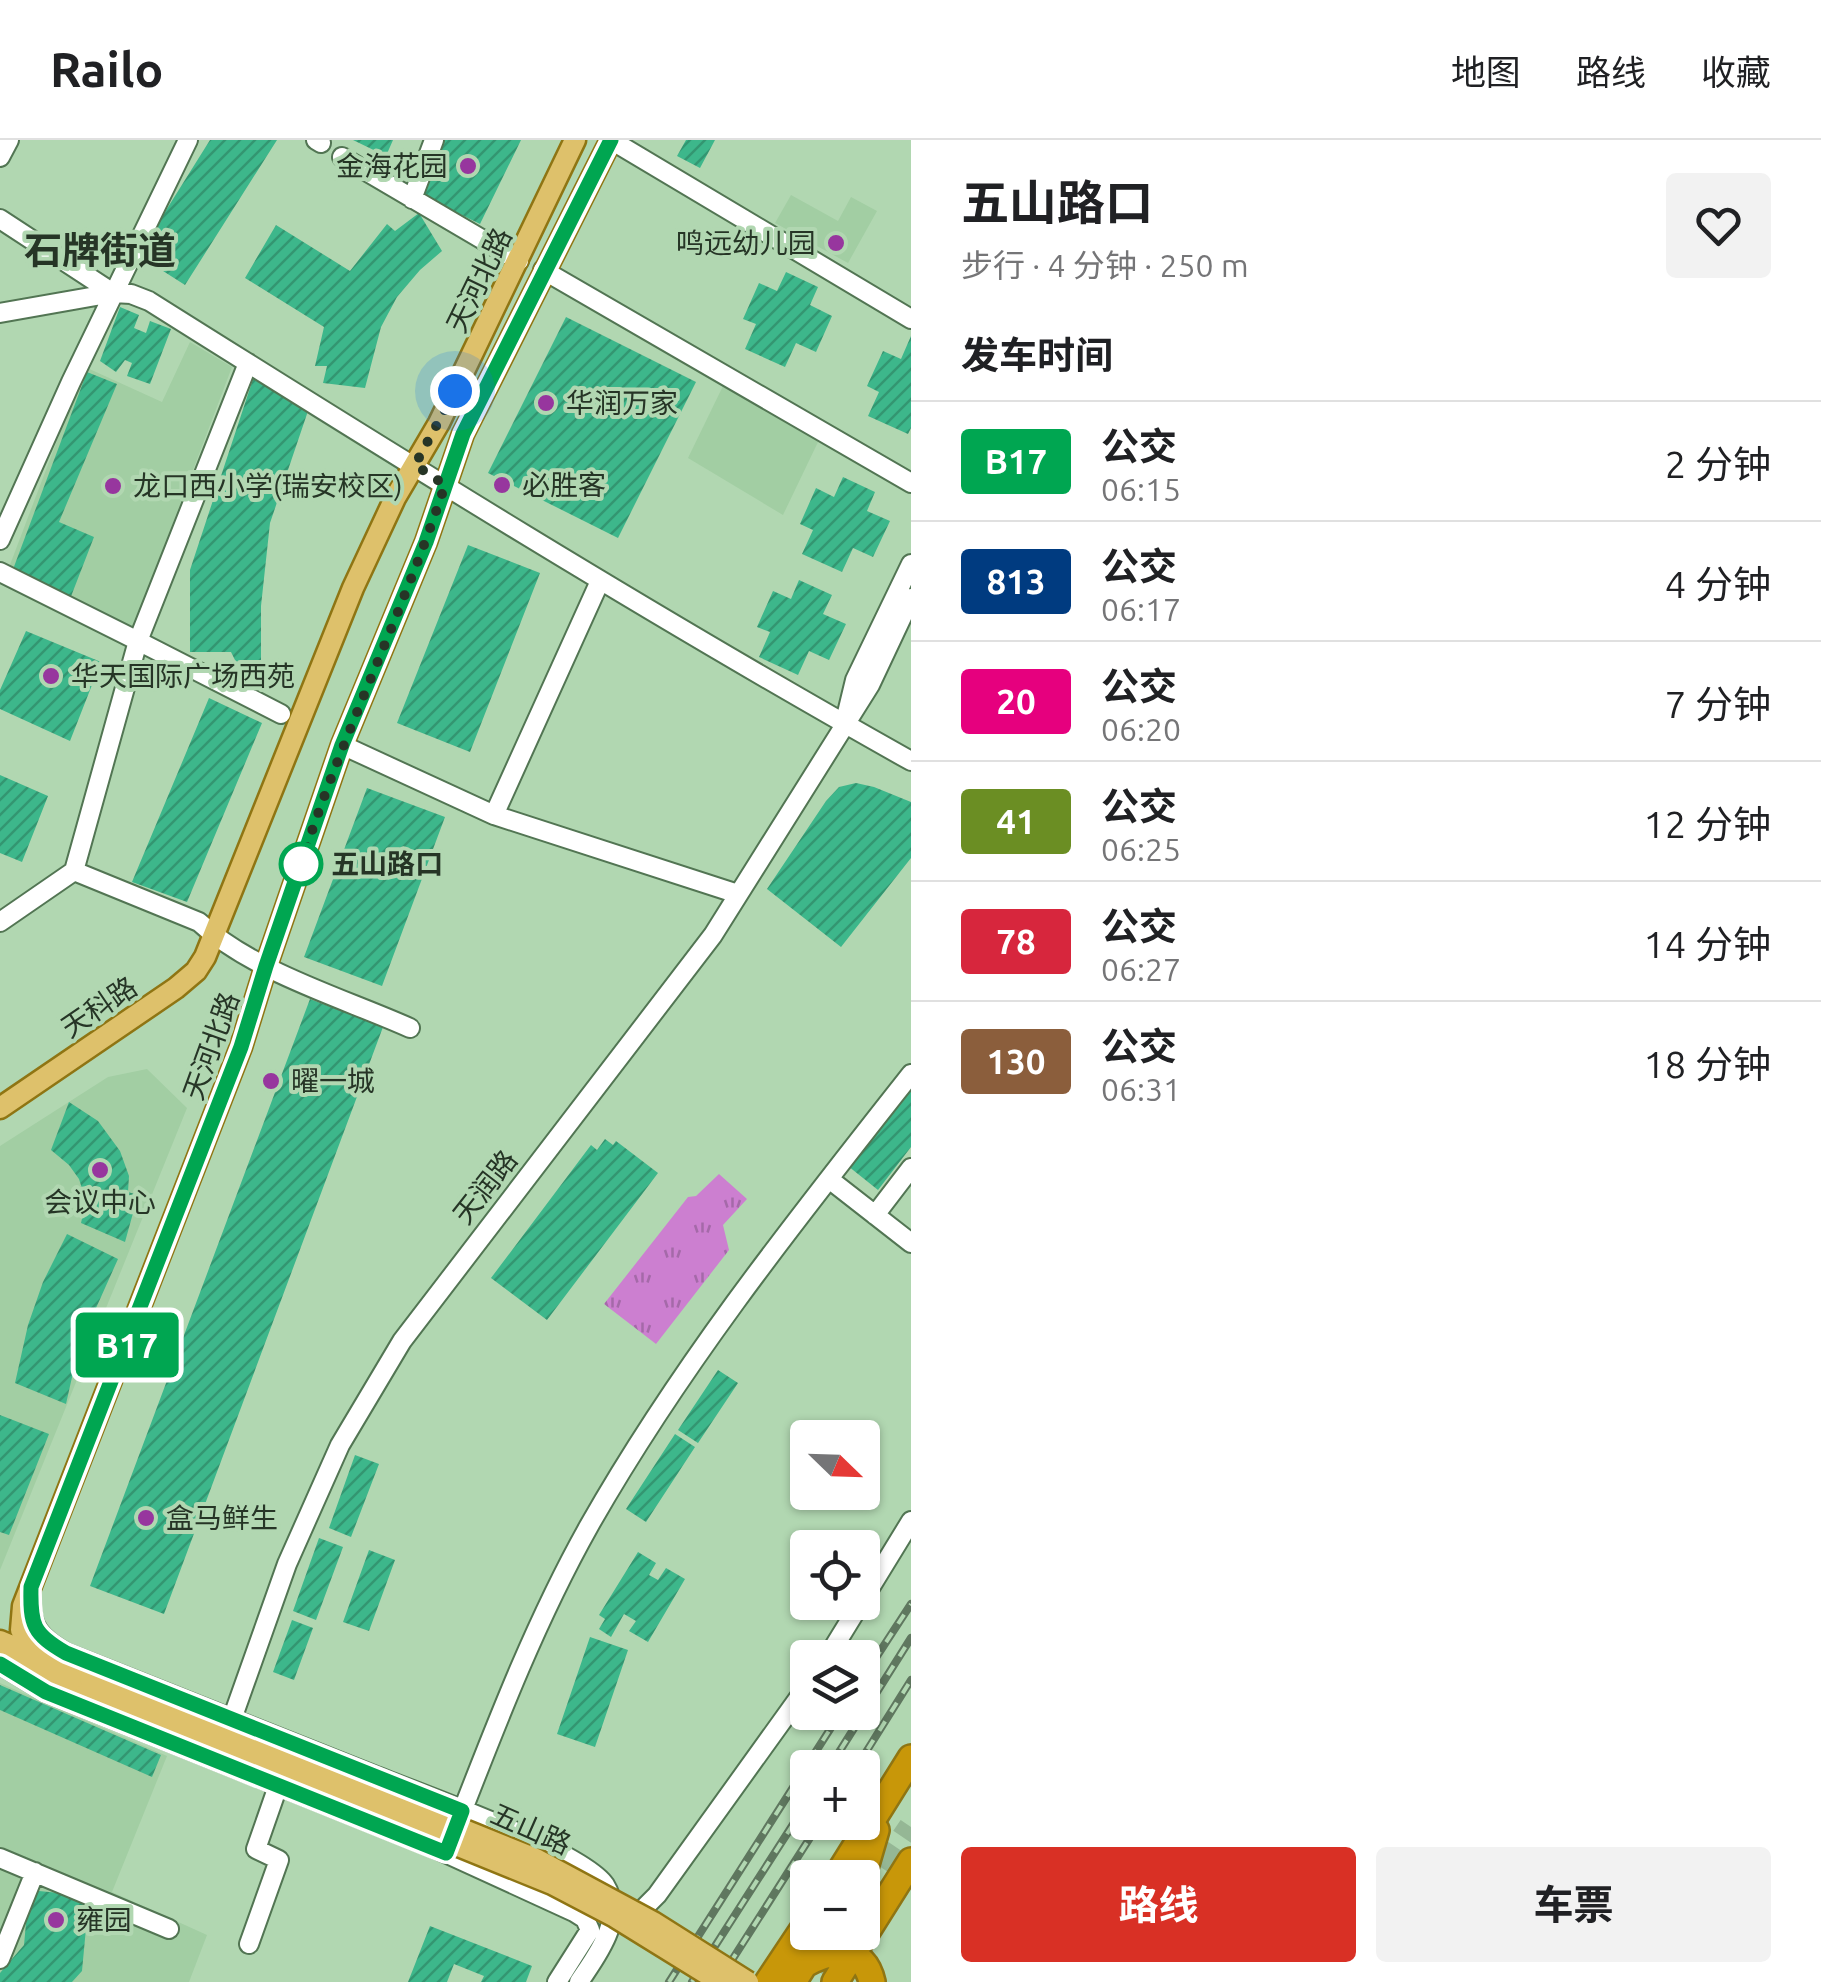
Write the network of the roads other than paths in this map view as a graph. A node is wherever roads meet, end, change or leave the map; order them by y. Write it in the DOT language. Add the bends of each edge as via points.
graph roads {
  1 [pos="9,140"];
  2 [pos="188,140"];
  3 [pos="434,140"];
  4 [pos="575,140"];
  5 [pos="611,140"];
  6 [pos="0,157"];
  7 [pos="342,157"];
  8 [pos="412,199"];
  9 [pos="0,219"];
  10 [pos="519,261"];
  11 [pos="543,270"];
  12 [pos="113,292"];
  13 [pos="0,313"];
  14 [pos="911,319"];
  15 [pos="248,363"];
  16 [pos="415,465"];
  17 [pos="911,482"];
  18 [pos="445,485"];
  19 [pos="0,540"];
  20 [pos="911,564"];
  21 [pos="0,572"];
  22 [pos="600,581"];
  23 [pos="911,598"];
  24 [pos="138,641"];
  25 [pos="282,714"];
  26 [pos="844,724"];
  27 [pos="342,745"];
  28 [pos="911,761"];
  29 [pos="494,814"];
  30 [pos="74,871"];
  31 [pos="738,894"];
  32 [pos="0,922"];
  33 [pos="216,937"];
  34 [pos="266,966"];
  35 [pos="410,1028"];
  36 [pos="911,1074"];
  37 [pos="0,1108"];
  38 [pos="911,1168"];
  39 [pos="829,1179"];
  40 [pos="875,1215"];
  41 [pos="911,1242"];
  42 [pos="911,1521"];
  43 [pos="31,1587"];
  44 [pos="838,1640"];
  45 [pos="0,1641"];
  46 [pos="41,1658"];
  47 [pos="0,1661"];
  48 [pos="88,1686"];
  49 [pos="790,1710"];
  50 [pos="232,1719"];
  51 [pos="911,1758"];
  52 [pos="278,1786"];
  53 [pos="884,1801"];
  54 [pos="462,1811"];
  55 [pos="446,1853"];
  56 [pos="0,1858"];
  57 [pos="847,1860"];
  58 [pos="867,1860"];
  59 [pos="911,1862"];
  60 [pos="35,1872"];
  61 [pos="169,1929"];
  62 [pos="599,1934"];
  63 [pos="249,1944"];
  64 [pos="790,1949"];
  65 [pos="814,1950"];
  66 [pos="852,1954"];
  67 [pos="0,1959"];
  68 [pos="799,1973"];
  69 [pos="557,1982"];
  70 [pos="579,1982"];
  71 [pos="720,1982"];
  72 [pos="748,1982"];
  73 [pos="768,1982"];
  74 [pos="834,1982"];
  75 [pos="872,1982"];
  1 -- 6 [label="street"];
  2 -- 12 [label="street"];
  3 -- 8 [label="street"];
  4 -- 10 [label="main road, 天河北路"];
  5 -- 11 [label="main road, 天河北路"];
  5 -- 14 [label="street"];
  7 -- 8 [label="street"];
  8 -- 10 [label="street"];
  9 -- 12 [label="street"];
  10 -- 16 [label="main road, 天河北路"];
  11 -- 17 [label="street"];
  11 -- 18 [label="main road, 天河北路"];
  12 -- 13 [label="street"];
  12 -- 15 [label="street" via="149,301"];
  12 -- 19 [label="street"];
  15 -- 16 [label="street"];
  15 -- 24 [label="street"];
  16 -- 18 [label="street"];
  16 -- 33 [label="main road, 天河北路" via="352,588"];
  18 -- 22 [label="street"];
  18 -- 27 [label="main road, 天河北路"];
  20 -- 26 [label="street, 天润路" via="854,680"];
  21 -- 24 [label="street"];
  22 -- 26 [label="street"];
  22 -- 29 [label="street"];
  23 -- 26 [label="street, 天润路"];
  24 -- 25 [label="street"];
  24 -- 30 [label="street"];
  26 -- 28 [label="street"];
  26 -- 31 [label="street, 天润路"];
  27 -- 29 [label="street"];
  27 -- 34 [label="main road, 天河北路"];
  29 -- 31 [label="street"];
  30 -- 32 [label="street"];
  30 -- 33 [label="street" via="199,922"];
  31 -- 50 [label="street, 天润路" via="402,1340 325,1479"];
  33 -- 34 [label="street"];
  33 -- 37 [label="main road, 天科路" via="196,971 176,988"];
  34 -- 35 [label="street"];
  34 -- 43 [label="main road, 天河北路" via="241,1047"];
  36 -- 39 [label="street"];
  38 -- 40 [label="street"];
  39 -- 40 [label="street"];
  39 -- 54 [label="street" via="682,1374 589,1526"];
  40 -- 41 [label="street"];
  42 -- 44 [label="street"];
  43 -- 46 [label="main road, 天河北路" via="20,1630"];
  43 -- 50 [label="street" via="30,1615 50,1644"];
  45 -- 46 [label="main road, 五山路"];
  46 -- 48 [label="main road, 五山路"];
  47 -- 48 [label="main road, 五山路"];
  47 -- 52 [label="street" via="46,1692"];
  48 -- 71 [label="main road, 五山路, bridge" via="540,1878"];
  48 -- 72 [label="main road, 五山路, bridge" via="536,1860 654,1922"];
  49 -- 62 [label="street" via="657,1895 618,1934"];
  50 -- 54 [label="street"];
  51 -- 53 [label="highway"];
  52 -- 55 [label="street"];
  52 -- 63 [label="street" via="256,1849 279,1860"];
  53 -- 57 [label="highway"];
  53 -- 58 [label="highway"];
  54 -- 55 [label="street"];
  54 -- 62 [label="street" via="545,1846 606,1886 610,1901"];
  55 -- 62 [label="street" via="574,1912"];
  56 -- 60 [label="street"];
  59 -- 66 [label="highway"];
  60 -- 61 [label="street"];
  60 -- 67 [label="street"];
  62 -- 69 [label="street"];
  62 -- 70 [label="street"];
  64 -- 73 [label="highway"];
  65 -- 68 [label="highway"];
  66 -- 68 [label="highway" via="837,1952"];
  66 -- 74 [label="highway"];
  66 -- 75 [label="highway" via="864,1961"];
}
